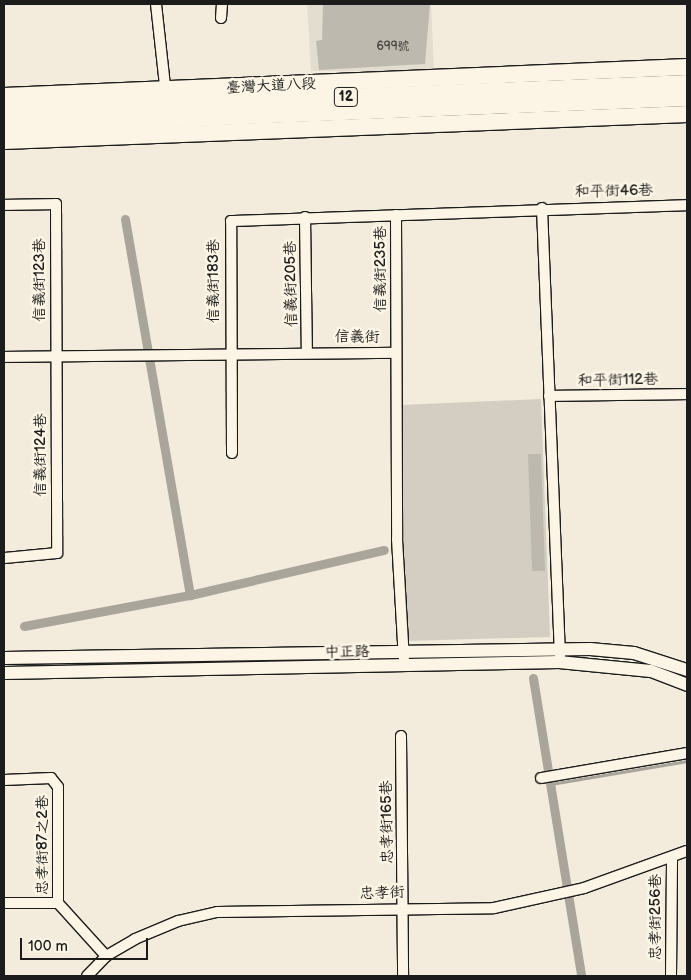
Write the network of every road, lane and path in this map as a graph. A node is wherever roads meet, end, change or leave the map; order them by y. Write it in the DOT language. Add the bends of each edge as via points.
graph roads {
  1 [pos="156,4"];
  2 [pos="222,4"];
  3 [pos="221,18"];
  4 [pos="687,67"];
  5 [pos="687,82"];
  6 [pos="4,96"];
  7 [pos="687,98"];
  8 [pos="4,111"];
  9 [pos="167,112"];
  10 [pos="687,114"];
  11 [pos="4,126"];
  12 [pos="4,141"];
  13 [pos="4,205"];
  14 [pos="687,205"];
  15 [pos="542,208"];
  16 [pos="396,215"];
  17 [pos="305,217"];
  18 [pos="307,352"];
  19 [pos="395,353"];
  20 [pos="230,355"];
  21 [pos="55,356"];
  22 [pos="4,357"];
  23 [pos="687,394"];
  24 [pos="549,396"];
  25 [pos="232,453"];
  26 [pos="4,558"];
  27 [pos="404,654"];
  28 [pos="560,656"];
  29 [pos="4,658"];
  30 [pos="404,668"];
  31 [pos="687,670"];
  32 [pos="4,673"];
  33 [pos="687,685"];
  34 [pos="401,736"];
  35 [pos="687,753"];
  36 [pos="541,778"];
  37 [pos="4,780"];
  38 [pos="687,852"];
  39 [pos="672,858"];
  40 [pos="4,903"];
  41 [pos="58,903"];
  42 [pos="404,907"];
  43 [pos="106,956"];
  44 [pos="87,976"];
  45 [pos="403,976"];
  46 [pos="671,976"];
  1 -- 9 [label="street"];
  2 -- 3 [label="street"];
  4 -- 9 [label="main road, 臺灣大道八段 / 12"];
  5 -- 9 [label="main road, 臺灣大道八段 / 12"];
  6 -- 9 [label="main road, 臺灣大道八段 / 12"];
  7 -- 9 [label="main road, 臺灣大道八段 / 12"];
  8 -- 9 [label="main road, 臺灣大道八段 / 12"];
  9 -- 10 [label="main road, 臺灣大道八段 / 12"];
  9 -- 11 [label="main road, 臺灣大道八段 / 12"];
  9 -- 12 [label="main road, 臺灣大道八段 / 12"];
  13 -- 21 [label="street, 信義街123巷" via="56,204"];
  14 -- 15 [label="street, 和平街46巷"];
  15 -- 16 [label="street, 和平街46巷"];
  15 -- 24 [label="street"];
  16 -- 17 [label="street, 和平街46巷"];
  16 -- 19 [label="street, 信義街235巷"];
  17 -- 18 [label="street, 信義街205巷"];
  17 -- 20 [label="street, 信義街183巷" via="231,221"];
  18 -- 19 [label="street, 信義街"];
  18 -- 20 [label="street, 信義街"];
  19 -- 27 [label="street, 信義街"];
  20 -- 21 [label="street, 信義街"];
  20 -- 25 [label="street"];
  21 -- 22 [label="street, 信義街"];
  21 -- 26 [label="street, 信義街124巷" via="57,553"];
  23 -- 24 [label="street, 和平街112巷"];
  24 -- 28 [label="street"];
  27 -- 28 [label="street, 中正路"];
  27 -- 29 [label="street, 中正路"];
  27 -- 30 [label="street, 信義街"];
  28 -- 30 [label="street, 中正路"];
  28 -- 31 [label="street, 中正路" via="634,653"];
  28 -- 33 [label="street, 中正路" via="651,672"];
  30 -- 32 [label="street, 中正路"];
  34 -- 42 [label="street, 忠孝街165巷"];
  35 -- 36 [label="street"];
  37 -- 41 [label="street, 忠孝街87之2巷" via="51,778 58,787"];
  38 -- 39 [label="street, 忠孝街"];
  39 -- 42 [label="street, 忠孝街" via="584,888 494,908"];
  39 -- 46 [label="street, 忠孝街256巷"];
  40 -- 41 [label="street"];
  41 -- 43 [label="street"];
  42 -- 43 [label="street, 忠孝街" via="217,912 178,921"];
  42 -- 45 [label="street, 忠孝街165巷"];
  43 -- 44 [label="street, 忠孝街"];
}
